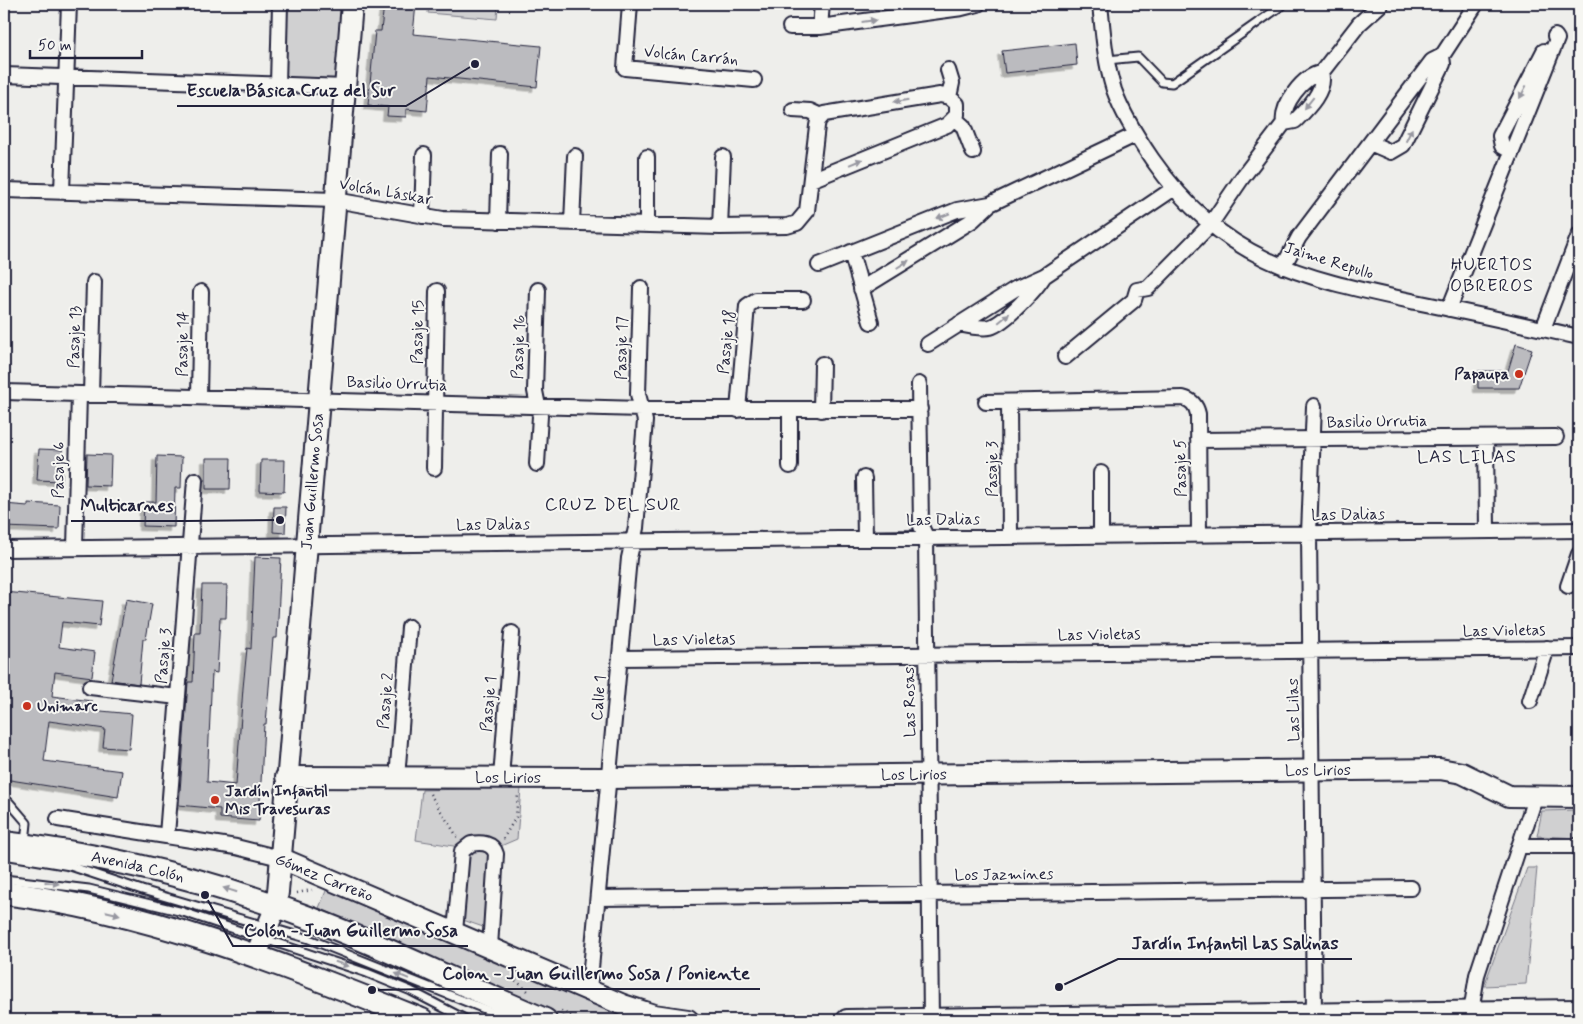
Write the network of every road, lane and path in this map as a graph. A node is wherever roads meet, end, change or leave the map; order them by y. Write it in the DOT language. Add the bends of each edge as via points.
graph roads {
  1 [pos="68,4"];
  2 [pos="280,4"];
  3 [pos="352,4"];
  4 [pos="630,4"];
  5 [pos="822,4"];
  6 [pos="978,4"];
  7 [pos="1100,4"];
  8 [pos="1284,4"];
  9 [pos="1381,4"];
  10 [pos="1476,4"];
  11 [pos="820,27"];
  12 [pos="790,28"];
  13 [pos="1442,56"];
  14 [pos="1107,60"];
  15 [pos="948,70"];
  16 [pos="4,75"];
  17 [pos="66,77"];
  18 [pos="754,80"];
  19 [pos="278,84"];
  20 [pos="345,87"];
  21 [pos="949,97"];
  22 [pos="793,110"];
  23 [pos="820,116"];
  24 [pos="955,119"];
  25 [pos="1135,135"];
  26 [pos="1370,144"];
  27 [pos="973,152"];
  28 [pos="1512,152"];
  29 [pos="500,154"];
  30 [pos="424,155"];
  31 [pos="575,156"];
  32 [pos="647,157"];
  33 [pos="723,157"];
  34 [pos="811,180"];
  35 [pos="1173,189"];
  36 [pos="4,190"];
  37 [pos="62,191"];
  38 [pos="335,200"];
  39 [pos="990,204"];
  40 [pos="422,216"];
  41 [pos="498,221"];
  42 [pos="572,223"];
  43 [pos="647,225"];
  44 [pos="1210,225"];
  45 [pos="720,227"];
  46 [pos="1579,235"];
  47 [pos="851,252"];
  48 [pos="819,265"];
  49 [pos="1282,267"];
  50 [pos="1044,276"];
  51 [pos="94,282"];
  52 [pos="641,288"];
  53 [pos="538,290"];
  54 [pos="862,290"];
  55 [pos="437,291"];
  56 [pos="201,292"];
  57 [pos="803,300"];
  58 [pos="1449,309"];
  59 [pos="871,322"];
  60 [pos="959,324"];
  61 [pos="1542,329"];
  62 [pos="1579,337"];
  63 [pos="928,344"];
  64 [pos="1066,357"];
  65 [pos="822,364"];
  66 [pos="919,384"];
  67 [pos="4,392"];
  68 [pos="85,394"];
  69 [pos="199,396"];
  70 [pos="319,399"];
  71 [pos="986,402"];
  72 [pos="1009,402"];
  73 [pos="436,403"];
  74 [pos="538,406"];
  75 [pos="1314,406"];
  76 [pos="642,409"];
  77 [pos="920,409"];
  78 [pos="738,410"];
  79 [pos="790,410"];
  80 [pos="821,410"];
  81 [pos="1556,437"];
  82 [pos="1486,438"];
  83 [pos="1198,440"];
  84 [pos="1313,440"];
  85 [pos="537,464"];
  86 [pos="790,466"];
  87 [pos="434,468"];
  88 [pos="1100,473"];
  89 [pos="864,478"];
  90 [pos="195,480"];
  91 [pos="1579,530"];
  92 [pos="1487,531"];
  93 [pos="1309,533"];
  94 [pos="1199,534"];
  95 [pos="1101,535"];
  96 [pos="1010,536"];
  97 [pos="926,537"];
  98 [pos="865,538"];
  99 [pos="634,541"];
  100 [pos="306,544"];
  101 [pos="190,546"];
  102 [pos="75,548"];
  103 [pos="4,549"];
  104 [pos="1579,554"];
  105 [pos="1568,586"];
  106 [pos="409,627"];
  107 [pos="512,633"];
  108 [pos="1547,648"];
  109 [pos="1579,648"];
  110 [pos="1310,651"];
  111 [pos="927,655"];
  112 [pos="620,658"];
  113 [pos="90,687"];
  114 [pos="178,697"];
  115 [pos="1530,701"];
  116 [pos="1312,771"];
  117 [pos="928,775"];
  118 [pos="286,777"];
  119 [pos="397,778"];
  120 [pos="420,778"];
  121 [pos="510,778"];
  122 [pos="609,778"];
  123 [pos="1579,797"];
  124 [pos="1535,798"];
  125 [pos="4,800"];
  126 [pos="58,819"];
  127 [pos="167,835"];
  128 [pos="14,844"];
  129 [pos="1519,846"];
  130 [pos="1579,846"];
  131 [pos="465,848"];
  132 [pos="494,848"];
  133 [pos="4,855"];
  134 [pos="280,858"];
  135 [pos="4,878"];
  136 [pos="1411,888"];
  137 [pos="1313,889"];
  138 [pos="4,893"];
  139 [pos="930,894"];
  140 [pos="599,898"];
  141 [pos="276,906"];
  142 [pos="455,932"];
  143 [pos="262,941"];
  144 [pos="490,947"];
  145 [pos="588,990"];
  146 [pos="1579,1010"];
  147 [pos="1471,1012"];
  148 [pos="1314,1014"];
  149 [pos="422,1020"];
  150 [pos="467,1020"];
  151 [pos="512,1020"];
  152 [pos="545,1020"];
  153 [pos="688,1020"];
  154 [pos="847,1020"];
  155 [pos="931,1020"];
  1 -- 17 [label="street"];
  2 -- 19 [label="street"];
  3 -- 20 [label="street, Juan Guillermo Sosa"];
  4 -- 18 [label="street, Volcán Carrán" via="624,68"];
  5 -- 11 [label="street"];
  11 -- 6 [label="street, one-way"];
  7 -- 14 [label="street, Jaime Repullo"];
  8 -- 14 [label="lane" via="1172,83 1162,82 1138,57"];
  9 -- 44 [label="street, one-way" via="1359,24 1321,73 1323,83 1320,90 1295,121 1284,123"];
  10 -- 13 [label="street"];
  11 -- 12 [label="street"];
  13 -- 26 [label="street" via="1432,61"];
  26 -- 13 [label="street, one-way" via="1391,152 1403,145 1443,64"];
  14 -- 25 [label="street, Jaime Repullo" via="1117,98"];
  15 -- 21 [label="street" via="952,83"];
  16 -- 17 [label="street"];
  17 -- 19 [label="street"];
  17 -- 37 [label="street"];
  19 -- 20 [label="street"];
  20 -- 38 [label="street, Juan Guillermo Sosa"];
  21 -- 23 [label="street, one-way" via="940,95 828,112"];
  21 -- 24 [label="street" via="956,104"];
  22 -- 23 [label="street" via="810,111"];
  23 -- 34 [label="street"];
  24 -- 27 [label="street" via="963,126"];
  34 -- 24 [label="street, one-way"];
  25 -- 35 [label="street, Jaime Repullo"];
  25 -- 39 [label="street"];
  26 -- 49 [label="street" via="1299,237"];
  28 -- 28 [label="street, one-way" via="1557,39 1555,36 1500,136 1502,146"];
  28 -- 58 [label="street"];
  29 -- 41 [label="street"];
  30 -- 40 [label="street"];
  31 -- 42 [label="street"];
  32 -- 43 [label="street"];
  33 -- 45 [label="street"];
  34 -- 45 [label="street, Volcán Láskar" via="807,211 792,225"];
  35 -- 44 [label="street, Jaime Repullo"];
  35 -- 50 [label="street"];
  36 -- 37 [label="street, Volcán Láskar"];
  37 -- 38 [label="street, Volcán Láskar"];
  38 -- 40 [label="street, Volcán Láskar"];
  38 -- 70 [label="street, Juan Guillermo Sosa"];
  39 -- 47 [label="street, one-way" via="957,210"];
  54 -- 39 [label="street, one-way" via="974,220"];
  40 -- 41 [label="street, Volcán Láskar"];
  41 -- 42 [label="street, Volcán Láskar"];
  42 -- 43 [label="street, Volcán Láskar"];
  43 -- 45 [label="street, Volcán Láskar"];
  44 -- 49 [label="street, Jaime Repullo" via="1234,243"];
  44 -- 64 [label="street" via="1148,288 1144,299 1134,300"];
  46 -- 61 [label="street"];
  47 -- 48 [label="street"];
  47 -- 54 [label="street"];
  49 -- 58 [label="street, Jaime Repullo" via="1330,283"];
  50 -- 60 [label="street" via="1022,285"];
  60 -- 50 [label="street, one-way" via="985,328 996,325 1030,296"];
  51 -- 68 [label="street, Pasaje 13"];
  52 -- 76 [label="street, Pasaje 17" via="638,394"];
  53 -- 74 [label="street, Pasaje 16" via="535,391"];
  54 -- 59 [label="street"];
  55 -- 73 [label="street, Pasaje 15"];
  56 -- 69 [label="street, Pasaje 14"];
  57 -- 78 [label="street, Pasaje 18" via="756,300 747,306"];
  58 -- 61 [label="street, Jaime Repullo"];
  60 -- 63 [label="street"];
  61 -- 62 [label="street, Jaime Repullo"];
  65 -- 80 [label="street"];
  66 -- 77 [label="street, Las Rosas"];
  67 -- 68 [label="street, Basilio Urrutia"];
  68 -- 69 [label="street, Basilio Urrutia"];
  68 -- 102 [label="street, Pasaje 6"];
  69 -- 70 [label="street, Basilio Urrutia"];
  70 -- 73 [label="street, Basilio Urrutia"];
  70 -- 100 [label="street, Juan Guillermo Sosa"];
  71 -- 72 [label="street"];
  72 -- 83 [label="street, Pasaje 5" via="1183,398 1193,403 1198,414"];
  72 -- 96 [label="street, Pasaje 3"];
  73 -- 74 [label="street, Basilio Urrutia"];
  73 -- 87 [label="street, Pasaje 15"];
  74 -- 76 [label="street, Basilio Urrutia"];
  74 -- 85 [label="street, Pasaje 16"];
  75 -- 84 [label="street, Las Lilas"];
  76 -- 78 [label="street, Basilio Urrutia"];
  76 -- 99 [label="street, Calle 1" via="645,421"];
  77 -- 80 [label="street, Basilio Urrutia"];
  77 -- 97 [label="street, Las Rosas" via="921,526"];
  78 -- 79 [label="street, Basilio Urrutia"];
  79 -- 80 [label="street, Basilio Urrutia"];
  79 -- 86 [label="street"];
  81 -- 82 [label="street, Basilio Urrutia"];
  82 -- 84 [label="street, Basilio Urrutia"];
  82 -- 92 [label="street"];
  83 -- 84 [label="street, Basilio Urrutia"];
  83 -- 94 [label="street, Pasaje 5"];
  84 -- 93 [label="street, Las Lilas"];
  88 -- 95 [label="street"];
  89 -- 98 [label="street"];
  90 -- 101 [label="street, Pasaje 3"];
  91 -- 92 [label="street, Las Dalias"];
  92 -- 93 [label="street, Las Dalias"];
  93 -- 94 [label="street, Las Dalias"];
  93 -- 110 [label="street, Las Lilas"];
  94 -- 95 [label="street, Las Dalias"];
  95 -- 96 [label="street, Las Dalias"];
  96 -- 97 [label="street, Las Dalias"];
  97 -- 98 [label="street, Las Dalias"];
  97 -- 111 [label="street, Las Rosas"];
  98 -- 99 [label="street, Las Dalias"];
  99 -- 100 [label="street, Las Dalias"];
  99 -- 112 [label="street, Calle 1" via="629,558"];
  100 -- 101 [label="street, Las Dalias"];
  100 -- 118 [label="street, Juan Guillermo Sosa"];
  101 -- 102 [label="street, Las Dalias"];
  101 -- 114 [label="street, Pasaje 3"];
  102 -- 103 [label="street, Las Dalias"];
  104 -- 105 [label="street"];
  106 -- 119 [label="street, Pasaje 2"];
  107 -- 121 [label="street, Pasaje 1"];
  108 -- 109 [label="street, Las Violetas"];
  108 -- 110 [label="street, Las Violetas"];
  108 -- 115 [label="street"];
  110 -- 111 [label="street, Las Violetas"];
  110 -- 116 [label="street, Las Lilas"];
  111 -- 112 [label="street, Las Violetas"];
  111 -- 117 [label="street, Las Rosas"];
  112 -- 122 [label="street, Calle 1"];
  113 -- 114 [label="street"];
  114 -- 127 [label="street, Pasaje 3"];
  116 -- 117 [label="street, Los Lirios"];
  116 -- 124 [label="street, Los Lirios" via="1448,769 1509,796"];
  116 -- 137 [label="street, Las Lilas"];
  117 -- 122 [label="street, Los Lirios"];
  117 -- 139 [label="street, Las Rosas"];
  118 -- 119 [label="street, Los Lirios"];
  118 -- 134 [label="street, Juan Guillermo Sosa"];
  119 -- 120 [label="street, Los Lirios"];
  120 -- 121 [label="street, Los Lirios"];
  120 -- 131 [label="path"];
  121 -- 122 [label="street, Los Lirios"];
  121 -- 132 [label="path" via="516,817"];
  122 -- 140 [label="street, Calle 1"];
  123 -- 124 [label="street, Los Lirios"];
  124 -- 129 [label="street"];
  125 -- 128 [label="lane" via="27,823"];
  126 -- 127 [label="street, Gómez Carreño"];
  127 -- 134 [label="street, Gómez Carreño"];
  141 -- 128 [label="main road, Avenida Colón, one-way" via="167,872"];
  129 -- 130 [label="street"];
  129 -- 147 [label="street" via="1477,975"];
  131 -- 132 [label="street" via="480,843"];
  131 -- 142 [label="street" via="461,856"];
  132 -- 144 [label="street"];
  133 -- 143 [label="lane" via="70,866"];
  134 -- 141 [label="street, Juan Guillermo Sosa"];
  134 -- 142 [label="street, Gómez Carreño"];
  135 -- 143 [label="lane, one-way" via="63,884 112,894 183,912"];
  136 -- 137 [label="street, Los Jazmines"];
  137 -- 139 [label="street, Los Jazmines"];
  137 -- 148 [label="street, Las Lilas"];
  138 -- 143 [label="main road, one-way"];
  139 -- 140 [label="street, Los Jazmines"];
  139 -- 155 [label="street, Las Rosas"];
  140 -- 145 [label="street, Calle 1"];
  141 -- 143 [label="street, Juan Guillermo Sosa"];
  141 -- 152 [label="main road, Avenida Colón" via="349,934"];
  142 -- 144 [label="street, Gómez Carreño"];
  143 -- 149 [label="main road"];
  143 -- 150 [label="lane, one-way" via="367,973 429,999"];
  151 -- 143 [label="lane, one-way" via="333,948"];
  144 -- 145 [label="street, Gómez Carreño"];
  145 -- 153 [label="street, Gómez Carreño" via="638,1010"];
  146 -- 147 [label="street"];
  147 -- 148 [label="street"];
  148 -- 155 [label="street"];
  154 -- 155 [label="street"];
}
